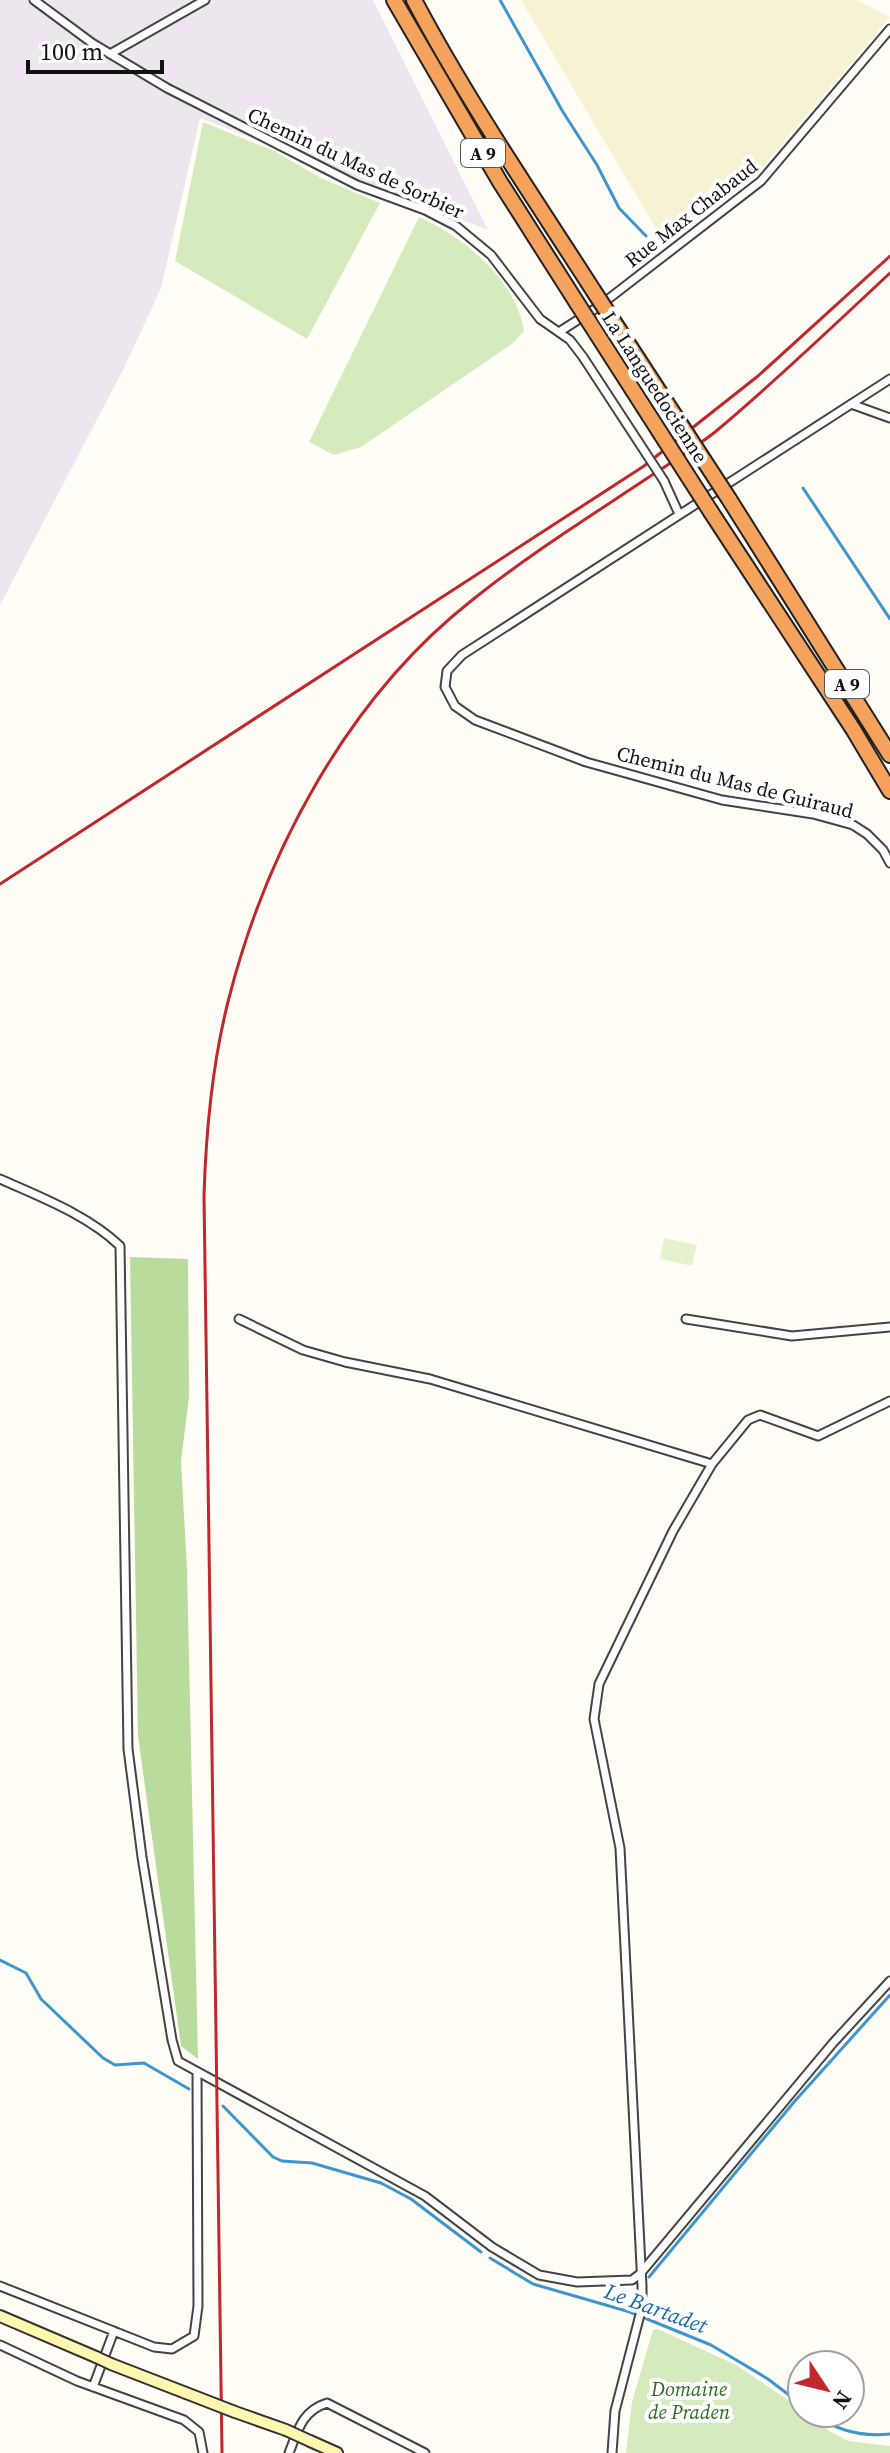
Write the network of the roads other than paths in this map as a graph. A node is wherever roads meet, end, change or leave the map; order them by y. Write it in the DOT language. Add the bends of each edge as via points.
graph roads {
  1 [pos="34,0"];
  2 [pos="205,0"];
  3 [pos="394,0"];
  4 [pos="414,0"];
  5 [pos="890,29"];
  6 [pos="110,54"];
  7 [pos="559,332"];
  8 [pos="890,379"];
  9 [pos="851,404"];
  10 [pos="890,418"];
  11 [pos="679,514"];
  12 [pos="890,755"];
  13 [pos="890,791"];
  14 [pos="890,863"];
  15 [pos="0,1179"];
  16 [pos="239,1319"];
  17 [pos="686,1319"];
  18 [pos="890,1327"];
  19 [pos="890,1401"];
  20 [pos="712,1464"];
  21 [pos="890,1981"];
  22 [pos="197,2072"];
  23 [pos="640,2274"];
  24 [pos="0,2286"];
  25 [pos="0,2316"];
  26 [pos="114,2331"];
  27 [pos="0,2345"];
  28 [pos="93,2387"];
  29 [pos="203,2453"];
  30 [pos="289,2453"];
  31 [pos="337,2453"];
  32 [pos="425,2453"];
  33 [pos="612,2453"];
  1 -- 6 [label="street, Chemin du Mas de Sorbier"];
  2 -- 6 [label="street"];
  3 -- 13 [label="highway, La Languedocienne / A 9, bridge" via="500,182"];
  4 -- 12 [label="highway, La Languedocienne / A 9, bridge" via="500,144"];
  5 -- 7 [label="street, Rue Max Chabaud" via="761,181"];
  6 -- 7 [label="street, Chemin du Mas de Sorbier" via="343,178 456,226 480,243 540,319"];
  7 -- 11 [label="street, Chemin du Mas de Sorbier, bridge" via="583,357 664,481"];
  8 -- 9 [label="street"];
  9 -- 10 [label="street"];
  9 -- 11 [label="street"];
  11 -- 14 [label="street, Chemin du Mas de Guiraud" via="462,655 447,671 445,687 455,706 475,720 586,762 722,800 853,825 883,850"];
  15 -- 22 [label="street" via="83,1219 120,1246 128,1749 172,2040 178,2061"];
  16 -- 20 [label="street" via="303,1350 430,1379"];
  17 -- 18 [label="street" via="792,1336"];
  19 -- 20 [label="street" via="818,1436 760,1415 748,1420"];
  20 -- 23 [label="street" via="673,1531 599,1684 594,1719 620,1848"];
  21 -- 23 [label="street"];
  22 -- 23 [label="street" via="425,2196 539,2275 577,2282 632,2280"];
  22 -- 26 [label="street" via="194,2336 172,2349"];
  23 -- 33 [label="street" via="642,2307 615,2411"];
  24 -- 26 [label="street"];
  25 -- 31 [label="main road, bridge"];
  26 -- 28 [label="street"];
  27 -- 28 [label="street"];
  28 -- 29 [label="street" via="184,2420 199,2432"];
  30 -- 32 [label="street" via="303,2418 327,2403"];
}
